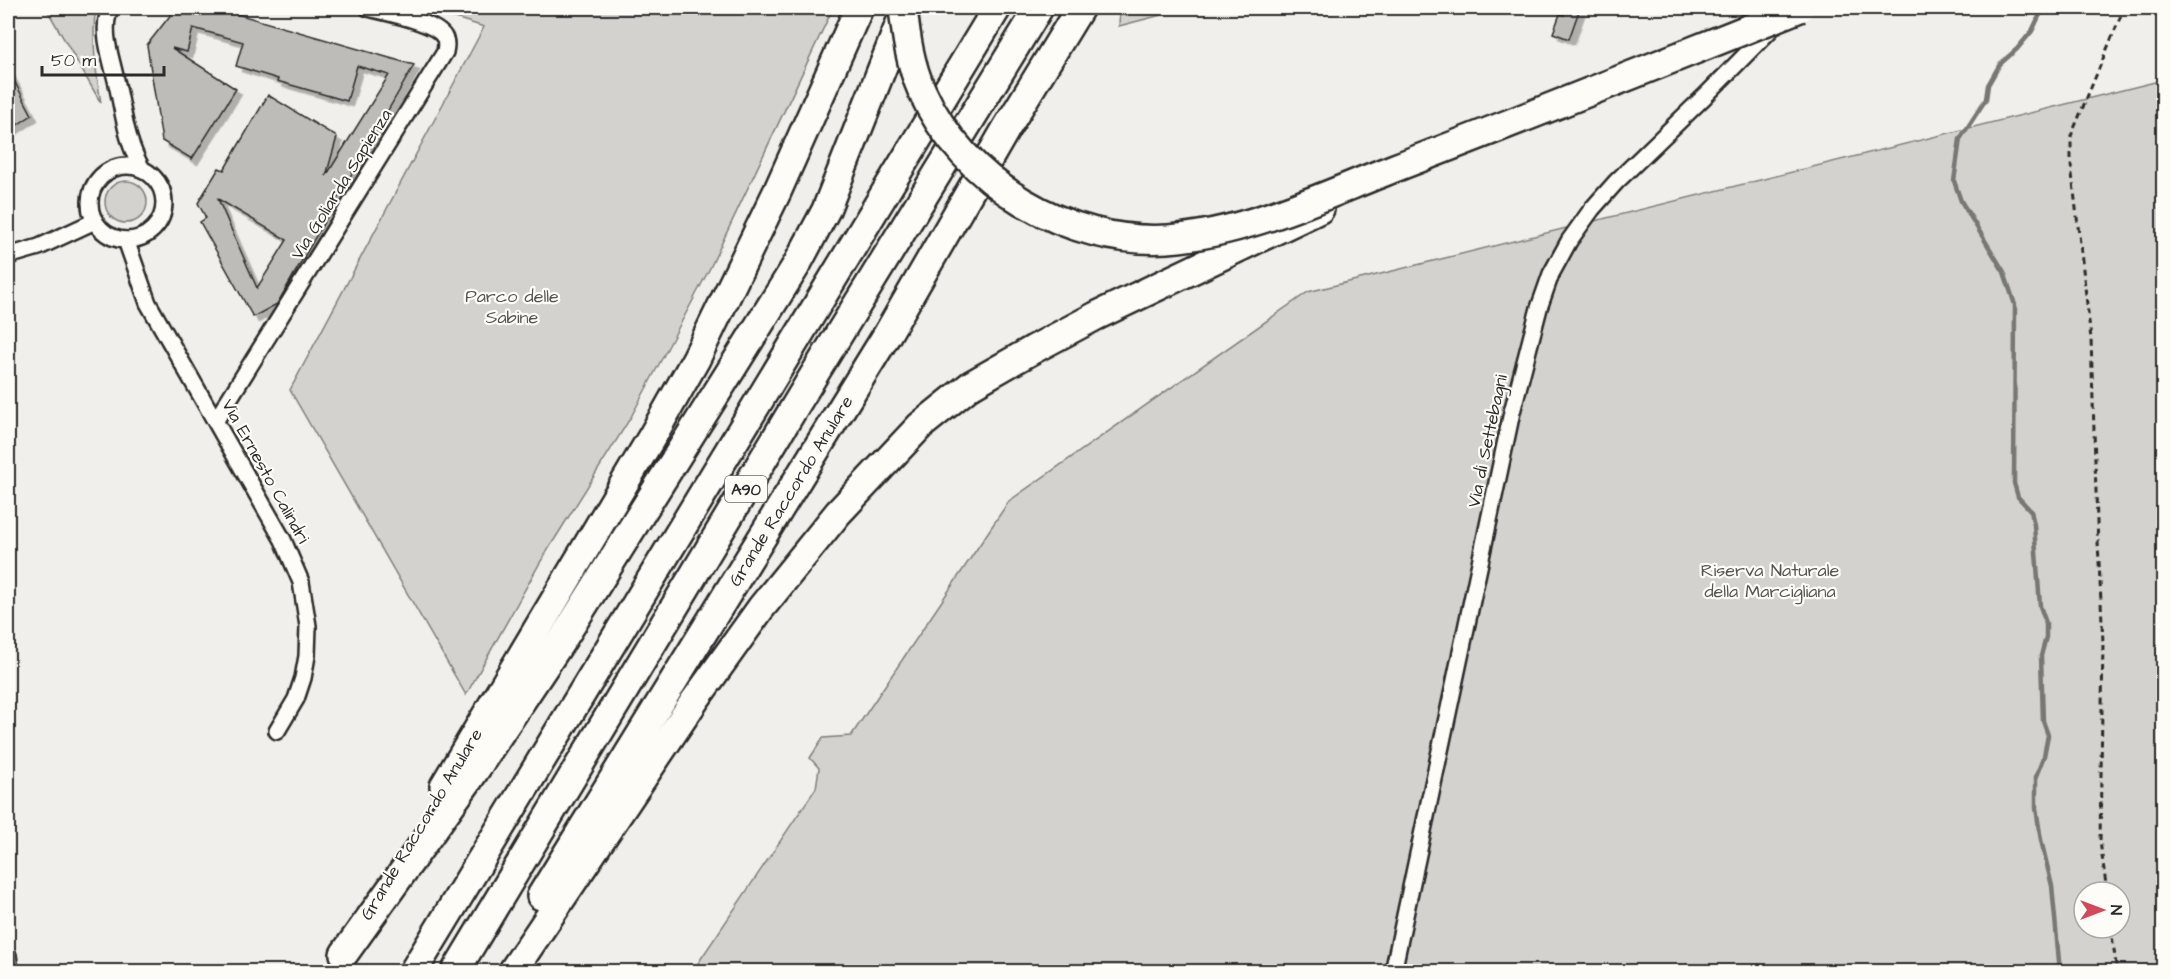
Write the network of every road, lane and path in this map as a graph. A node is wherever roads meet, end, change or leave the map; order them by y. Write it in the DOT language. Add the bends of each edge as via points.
graph roads {
  1 [pos="110,8"];
  2 [pos="368,8"];
  3 [pos="859,8"];
  4 [pos="904,8"];
  5 [pos="997,8"];
  6 [pos="1039,8"];
  7 [pos="1080,8"];
  8 [pos="1793,8"];
  9 [pos="1800,8"];
  10 [pos="2124,8"];
  11 [pos="1456,145"];
  12 [pos="142,169"];
  13 [pos="95,221"];
  14 [pos="126,240"];
  15 [pos="8,256"];
  16 [pos="216,420"];
  17 [pos="277,731"];
  18 [pos="2105,880"];
  19 [pos="2113,940"];
  20 [pos="8,955"];
  21 [pos="338,963"];
  22 [pos="10,972"];
  23 [pos="413,972"];
  24 [pos="455,972"];
  25 [pos="495,972"];
  26 [pos="512,972"];
  27 [pos="1393,972"];
  28 [pos="2117,972"];
  1 -- 12 [label="street" via="106,27 109,59 128,141"];
  2 -- 16 [label="street, Via Goliarda Sapienza" via="435,28 444,37 445,52"];
  3 -- 21 [label="highway, Grande Raccordo Anulare" via="710,333"];
  4 -- 11 [label="highway, bridge" via="910,54 922,90 958,148 1016,198 1090,231 1151,239 1215,232"];
  4 -- 21 [label="highway" via="826,210 796,266 546,665"];
  5 -- 23 [label="highway, A90"];
  6 -- 24 [label="highway, Grande Raccordo Anulare / A90"];
  7 -- 25 [label="highway, Grande Raccordo Anulare" via="888,333"];
  8 -- 27 [label="street, Via di Settebagni" via="1604,195 1569,241 1551,274 1512,412"];
  9 -- 11 [label="highway, bridge"];
  10 -- 18 [label="path" via="2071,135 2091,339 2103,642 2100,841"];
  11 -- 26 [label="highway, bridge" via="1096,316 971,385 914,432 786,574"];
  12 -- 13 [label="street" via="119,166 100,178 90,199"];
  12 -- 14 [label="street" via="160,186 164,211 150,232"];
  13 -- 14 [label="street" via="114,238"];
  13 -- 15 [label="street" via="39,247"];
  14 -- 16 [label="street, Via Ernesto Calindri" via="148,303"];
  16 -- 17 [label="street, Via Ernesto Calindri" via="283,540 306,604 308,641 303,678"];
  19 -- 28 [label="path"];
  20 -- 22 [label="street"];
}
